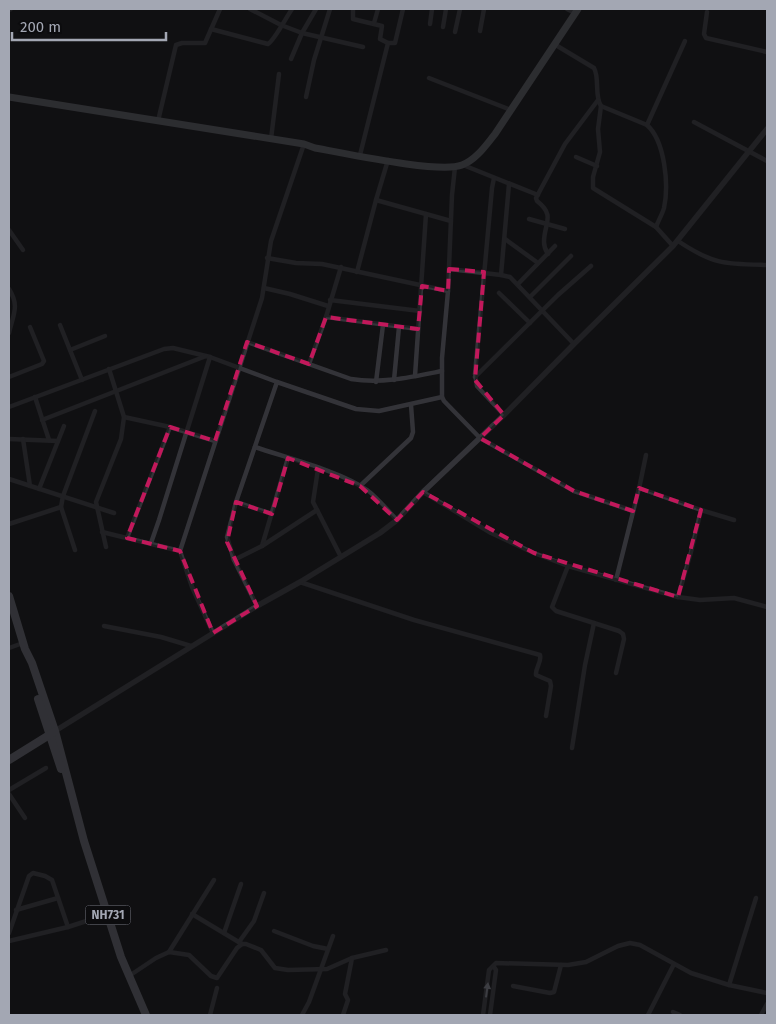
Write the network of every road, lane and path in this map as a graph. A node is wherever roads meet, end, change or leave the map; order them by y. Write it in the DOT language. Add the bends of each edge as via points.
graph roads {
  1 [pos="220,9"];
  2 [pos="252,9"];
  3 [pos="292,9"];
  4 [pos="316,9"];
  5 [pos="330,9"];
  6 [pos="354,9"];
  7 [pos="378,9"];
  8 [pos="403,9"];
  9 [pos="432,9"];
  10 [pos="446,9"];
  11 [pos="460,9"];
  12 [pos="484,9"];
  13 [pos="567,9"];
  14 [pos="576,11"];
  15 [pos="707,12"];
  16 [pos="374,23"];
  17 [pos="430,24"];
  18 [pos="281,25"];
  19 [pos="443,27"];
  20 [pos="211,29"];
  21 [pos="480,31"];
  22 [pos="455,32"];
  23 [pos="302,33"];
  24 [pos="322,38"];
  25 [pos="685,41"];
  26 [pos="388,43"];
  27 [pos="554,44"];
  28 [pos="363,47"];
  29 [pos="767,52"];
  30 [pos="291,59"];
  31 [pos="278,74"];
  32 [pos="429,78"];
  33 [pos="9,97"];
  34 [pos="306,97"];
  35 [pos="598,100"];
  36 [pos="9,101"];
  37 [pos="601,106"];
  38 [pos="511,110"];
  39 [pos="158,121"];
  40 [pos="694,122"];
  41 [pos="647,125"];
  42 [pos="767,129"];
  43 [pos="272,139"];
  44 [pos="304,146"];
  45 [pos="750,152"];
  46 [pos="360,155"];
  47 [pos="576,157"];
  48 [pos="388,160"];
  49 [pos="767,161"];
  50 [pos="463,165"];
  51 [pos="597,166"];
  52 [pos="455,167"];
  53 [pos="494,178"];
  54 [pos="509,184"];
  55 [pos="538,195"];
  56 [pos="376,200"];
  57 [pos="426,214"];
  58 [pos="529,219"];
  59 [pos="451,221"];
  60 [pos="548,225"];
  61 [pos="656,227"];
  62 [pos="565,229"];
  63 [pos="9,230"];
  64 [pos="505,239"];
  65 [pos="676,244"];
  66 [pos="555,246"];
  67 [pos="23,250"];
  68 [pos="548,254"];
  69 [pos="571,256"];
  70 [pos="267,258"];
  71 [pos="538,263"];
  72 [pos="767,265"];
  73 [pos="591,266"];
  74 [pos="340,267"];
  75 [pos="449,268"];
  76 [pos="357,272"];
  77 [pos="484,272"];
  78 [pos="501,275"];
  79 [pos="518,284"];
  80 [pos="422,286"];
  81 [pos="264,288"];
  82 [pos="9,289"];
  83 [pos="448,291"];
  84 [pos="499,293"];
  85 [pos="530,297"];
  86 [pos="330,300"];
  87 [pos="328,306"];
  88 [pos="543,310"];
  89 [pos="11,312"];
  90 [pos="420,312"];
  91 [pos="326,317"];
  92 [pos="530,323"];
  93 [pos="60,325"];
  94 [pos="382,325"];
  95 [pos="30,327"];
  96 [pos="399,327"];
  97 [pos="418,329"];
  98 [pos="9,333"];
  99 [pos="105,336"];
  100 [pos="246,342"];
  101 [pos="574,344"];
  102 [pos="70,350"];
  103 [pos="208,356"];
  104 [pos="309,364"];
  105 [pos="238,368"];
  106 [pos="109,370"];
  107 [pos="442,371"];
  108 [pos="415,376"];
  109 [pos="9,377"];
  110 [pos="475,377"];
  111 [pos="82,380"];
  112 [pos="394,380"];
  113 [pos="277,382"];
  114 [pos="376,382"];
  115 [pos="116,390"];
  116 [pos="35,397"];
  117 [pos="442,397"];
  118 [pos="411,405"];
  119 [pos="9,407"];
  120 [pos="95,411"];
  121 [pos="504,415"];
  122 [pos="124,417"];
  123 [pos="42,420"];
  124 [pos="64,426"];
  125 [pos="170,427"];
  126 [pos="187,432"];
  127 [pos="480,438"];
  128 [pos="9,439"];
  129 [pos="23,439"];
  130 [pos="49,440"];
  131 [pos="58,441"];
  132 [pos="215,441"];
  133 [pos="255,447"];
  134 [pos="646,455"];
  135 [pos="288,458"];
  136 [pos="318,469"];
  137 [pos="9,479"];
  138 [pos="30,486"];
  139 [pos="360,486"];
  140 [pos="639,488"];
  141 [pos="39,489"];
  142 [pos="423,492"];
  143 [pos="63,496"];
  144 [pos="236,502"];
  145 [pos="61,507"];
  146 [pos="96,507"];
  147 [pos="317,510"];
  148 [pos="701,510"];
  149 [pos="633,511"];
  150 [pos="114,513"];
  151 [pos="272,514"];
  152 [pos="397,520"];
  153 [pos="734,520"];
  154 [pos="9,524"];
  155 [pos="102,532"];
  156 [pos="127,538"];
  157 [pos="151,543"];
  158 [pos="262,546"];
  159 [pos="106,547"];
  160 [pos="75,550"];
  161 [pos="180,551"];
  162 [pos="341,557"];
  163 [pos="234,560"];
  164 [pos="568,566"];
  165 [pos="616,580"];
  166 [pos="300,582"];
  167 [pos="9,596"];
  168 [pos="678,597"];
  169 [pos="257,606"];
  170 [pos="767,607"];
  171 [pos="594,623"];
  172 [pos="104,626"];
  173 [pos="213,633"];
  174 [pos="24,646"];
  175 [pos="191,646"];
  176 [pos="9,648"];
  177 [pos="616,673"];
  178 [pos="546,716"];
  179 [pos="53,733"];
  180 [pos="572,748"];
  181 [pos="9,760"];
  182 [pos="46,768"];
  183 [pos="9,792"];
  184 [pos="25,818"];
  185 [pos="214,880"];
  186 [pos="241,884"];
  187 [pos="264,893"];
  188 [pos="58,898"];
  189 [pos="756,898"];
  190 [pos="16,910"];
  191 [pos="108,914"];
  192 [pos="192,914"];
  193 [pos="68,927"];
  194 [pos="274,931"];
  195 [pos="224,933"];
  196 [pos="9,934"];
  197 [pos="332,936"];
  198 [pos="9,941"];
  199 [pos="241,943"];
  200 [pos="328,949"];
  201 [pos="386,950"];
  202 [pos="169,952"];
  203 [pos="352,958"];
  204 [pos="674,964"];
  205 [pos="561,965"];
  206 [pos="494,967"];
  207 [pos="321,970"];
  208 [pos="129,976"];
  209 [pos="728,985"];
  210 [pos="513,986"];
  211 [pos="217,988"];
  212 [pos="767,993"];
  213 [pos="767,1006"];
  214 [pos="673,1012"];
  215 [pos="146,1015"];
  216 [pos="210,1015"];
  217 [pos="302,1015"];
  218 [pos="342,1015"];
  219 [pos="483,1015"];
  220 [pos="490,1015"];
  221 [pos="648,1015"];
  222 [pos="680,1015"];
  223 [pos="761,1015"];
  1 -- 20 [label="street"];
  2 -- 18 [label="street"];
  3 -- 18 [label="street"];
  4 -- 23 [label="street"];
  5 -- 24 [label="street"];
  6 -- 16 [label="street" via="353,18"];
  7 -- 16 [label="street"];
  8 -- 26 [label="street" via="395,43"];
  9 -- 17 [label="street"];
  10 -- 19 [label="street"];
  11 -- 22 [label="street"];
  12 -- 21 [label="street"];
  13 -- 14 [label="street"];
  14 -- 27 [label="main road"];
  15 -- 29 [label="street" via="706,38"];
  16 -- 26 [label="street" via="382,26 380,39"];
  18 -- 20 [label="street" via="274,40 268,44"];
  18 -- 23 [label="street"];
  20 -- 39 [label="street" via="205,43 182,42 176,45"];
  23 -- 24 [label="street"];
  23 -- 30 [label="street"];
  24 -- 28 [label="street"];
  24 -- 34 [label="street"];
  25 -- 41 [label="street"];
  26 -- 46 [label="street"];
  27 -- 35 [label="street" via="594,68"];
  27 -- 38 [label="main road"];
  31 -- 43 [label="street"];
  32 -- 38 [label="street"];
  33 -- 39 [label="main road"];
  35 -- 37 [label="street"];
  35 -- 55 [label="street" via="568,140"];
  36 -- 44 [label="main road"];
  37 -- 41 [label="street"];
  37 -- 51 [label="street"];
  38 -- 50 [label="main road" via="481,151"];
  39 -- 43 [label="main road"];
  40 -- 45 [label="street"];
  41 -- 61 [label="street" via="657,137 666,176 665,201"];
  42 -- 45 [label="street"];
  43 -- 44 [label="main road"];
  44 -- 46 [label="main road"];
  44 -- 70 [label="street"];
  45 -- 49 [label="street"];
  45 -- 65 [label="street"];
  46 -- 48 [label="main road"];
  47 -- 51 [label="street"];
  48 -- 52 [label="main road"];
  48 -- 56 [label="street"];
  50 -- 52 [label="main road"];
  50 -- 53 [label="street"];
  51 -- 61 [label="street" via="592,183 595,191"];
  52 -- 59 [label="street"];
  53 -- 54 [label="street"];
  53 -- 77 [label="street"];
  54 -- 55 [label="street"];
  54 -- 64 [label="street"];
  55 -- 60 [label="street" via="537,201 546,210"];
  56 -- 57 [label="street"];
  56 -- 76 [label="street"];
  57 -- 59 [label="street"];
  57 -- 80 [label="street"];
  58 -- 60 [label="street"];
  59 -- 75 [label="street"];
  60 -- 62 [label="street"];
  60 -- 68 [label="street" via="544,242"];
  61 -- 65 [label="street"];
  63 -- 67 [label="street"];
  64 -- 71 [label="street"];
  64 -- 78 [label="street"];
  65 -- 72 [label="street" via="721,263"];
  65 -- 101 [label="street"];
  66 -- 68 [label="street"];
  68 -- 71 [label="street"];
  69 -- 85 [label="street"];
  70 -- 74 [label="street"];
  70 -- 81 [label="street"];
  71 -- 79 [label="street"];
  73 -- 88 [label="street"];
  74 -- 76 [label="street"];
  74 -- 86 [label="street"];
  75 -- 77 [label="street"];
  75 -- 83 [label="street"];
  76 -- 80 [label="street"];
  77 -- 78 [label="street"];
  77 -- 110 [label="street"];
  78 -- 79 [label="street"];
  79 -- 85 [label="street"];
  80 -- 83 [label="street"];
  80 -- 90 [label="street"];
  81 -- 87 [label="street"];
  81 -- 100 [label="street"];
  82 -- 89 [label="street" via="15,301"];
  83 -- 107 [label="street"];
  84 -- 92 [label="street"];
  85 -- 88 [label="street"];
  86 -- 87 [label="street"];
  86 -- 90 [label="street"];
  87 -- 91 [label="street"];
  88 -- 92 [label="street"];
  88 -- 101 [label="street"];
  89 -- 98 [label="street"];
  90 -- 97 [label="street"];
  91 -- 94 [label="street"];
  91 -- 104 [label="street"];
  92 -- 110 [label="street"];
  93 -- 102 [label="street"];
  94 -- 96 [label="street"];
  94 -- 114 [label="street"];
  95 -- 109 [label="street" via="44,361"];
  96 -- 97 [label="street"];
  96 -- 112 [label="street"];
  97 -- 108 [label="street"];
  99 -- 102 [label="street"];
  100 -- 104 [label="street"];
  100 -- 105 [label="street"];
  101 -- 121 [label="street"];
  102 -- 111 [label="street"];
  103 -- 105 [label="street"];
  103 -- 106 [label="street" via="168,348"];
  103 -- 115 [label="street"];
  103 -- 126 [label="street"];
  104 -- 114 [label="street" via="351,380"];
  105 -- 113 [label="street"];
  105 -- 132 [label="street"];
  106 -- 111 [label="street"];
  106 -- 115 [label="street"];
  107 -- 108 [label="street"];
  107 -- 117 [label="street"];
  108 -- 112 [label="street"];
  110 -- 121 [label="street" via="477,386"];
  111 -- 116 [label="street"];
  112 -- 114 [label="street"];
  113 -- 118 [label="street" via="356,409 379,411"];
  113 -- 133 [label="street"];
  115 -- 122 [label="street"];
  115 -- 123 [label="street"];
  116 -- 119 [label="street"];
  116 -- 123 [label="street"];
  117 -- 118 [label="street"];
  117 -- 127 [label="street"];
  118 -- 139 [label="street" via="411,438"];
  120 -- 143 [label="street"];
  121 -- 127 [label="street"];
  122 -- 125 [label="street"];
  122 -- 146 [label="street" via="121,439"];
  123 -- 130 [label="street"];
  124 -- 131 [label="street"];
  125 -- 126 [label="street"];
  125 -- 156 [label="street"];
  126 -- 132 [label="street"];
  126 -- 157 [label="street"];
  127 -- 142 [label="street"];
  127 -- 149 [label="street" via="574,491"];
  128 -- 129 [label="street"];
  129 -- 130 [label="street"];
  129 -- 138 [label="street"];
  130 -- 131 [label="street"];
  131 -- 141 [label="street"];
  132 -- 161 [label="street"];
  133 -- 135 [label="street"];
  133 -- 144 [label="street"];
  134 -- 140 [label="street"];
  135 -- 136 [label="street"];
  135 -- 151 [label="street"];
  136 -- 139 [label="street"];
  136 -- 147 [label="street" via="313,499"];
  137 -- 138 [label="street"];
  138 -- 141 [label="street"];
  139 -- 152 [label="street"];
  140 -- 148 [label="street"];
  140 -- 149 [label="street"];
  141 -- 143 [label="street"];
  142 -- 152 [label="street"];
  142 -- 164 [label="street" via="492,533"];
  143 -- 145 [label="street"];
  143 -- 146 [label="street"];
  144 -- 151 [label="street"];
  144 -- 163 [label="street" via="227,537"];
  145 -- 154 [label="street"];
  145 -- 160 [label="street"];
  146 -- 150 [label="street"];
  146 -- 155 [label="street"];
  147 -- 158 [label="street"];
  147 -- 162 [label="street"];
  148 -- 153 [label="street"];
  148 -- 168 [label="street"];
  149 -- 165 [label="street"];
  151 -- 158 [label="street"];
  152 -- 162 [label="street"];
  155 -- 156 [label="street"];
  155 -- 159 [label="street"];
  156 -- 157 [label="street"];
  157 -- 161 [label="street"];
  158 -- 163 [label="street"];
  161 -- 173 [label="street"];
  162 -- 166 [label="street"];
  163 -- 169 [label="street"];
  164 -- 165 [label="street"];
  164 -- 171 [label="street" via="552,607 556,612"];
  165 -- 168 [label="street"];
  166 -- 169 [label="street"];
  166 -- 178 [label="street" via="414,620 540,655 535,673 551,683"];
  167 -- 174 [label="highway, NH731"];
  168 -- 170 [label="street" via="700,600 734,598"];
  169 -- 173 [label="street"];
  171 -- 177 [label="street" via="623,634"];
  171 -- 180 [label="street"];
  172 -- 175 [label="street"];
  173 -- 175 [label="street"];
  174 -- 176 [label="street"];
  174 -- 179 [label="highway, NH731" via="27,664"];
  175 -- 179 [label="street"];
  179 -- 181 [label="highway"];
  179 -- 191 [label="highway, NH731" via="71,804 77,813"];
  182 -- 183 [label="street"];
  183 -- 184 [label="street"];
  185 -- 192 [label="street"];
  186 -- 195 [label="street"];
  187 -- 199 [label="street" via="254,921"];
  188 -- 190 [label="street"];
  188 -- 190 [label="street" via="50,878 33,873"];
  188 -- 193 [label="street"];
  189 -- 209 [label="street"];
  190 -- 196 [label="street"];
  191 -- 193 [label="street"];
  191 -- 208 [label="highway, NH731"];
  192 -- 195 [label="street"];
  192 -- 202 [label="street"];
  193 -- 198 [label="street"];
  194 -- 200 [label="street"];
  195 -- 199 [label="street"];
  197 -- 200 [label="street"];
  199 -- 202 [label="street" via="215,978 189,954"];
  199 -- 207 [label="street" via="261,950 278,969"];
  200 -- 207 [label="street"];
  201 -- 203 [label="street"];
  202 -- 208 [label="street"];
  203 -- 207 [label="street"];
  203 -- 218 [label="street" via="346,994 348,1000"];
  204 -- 205 [label="street" via="640,945 630,943 586,962"];
  204 -- 209 [label="street"];
  204 -- 221 [label="street"];
  205 -- 206 [label="street" via="499,962"];
  205 -- 210 [label="street" via="554,992"];
  219 -- 206 [label="street, one-way" via="489,970"];
  206 -- 220 [label="street"];
  207 -- 217 [label="street"];
  208 -- 215 [label="highway, NH731"];
  209 -- 212 [label="street"];
  211 -- 216 [label="street"];
  213 -- 223 [label="street"];
  214 -- 222 [label="street"];
}
